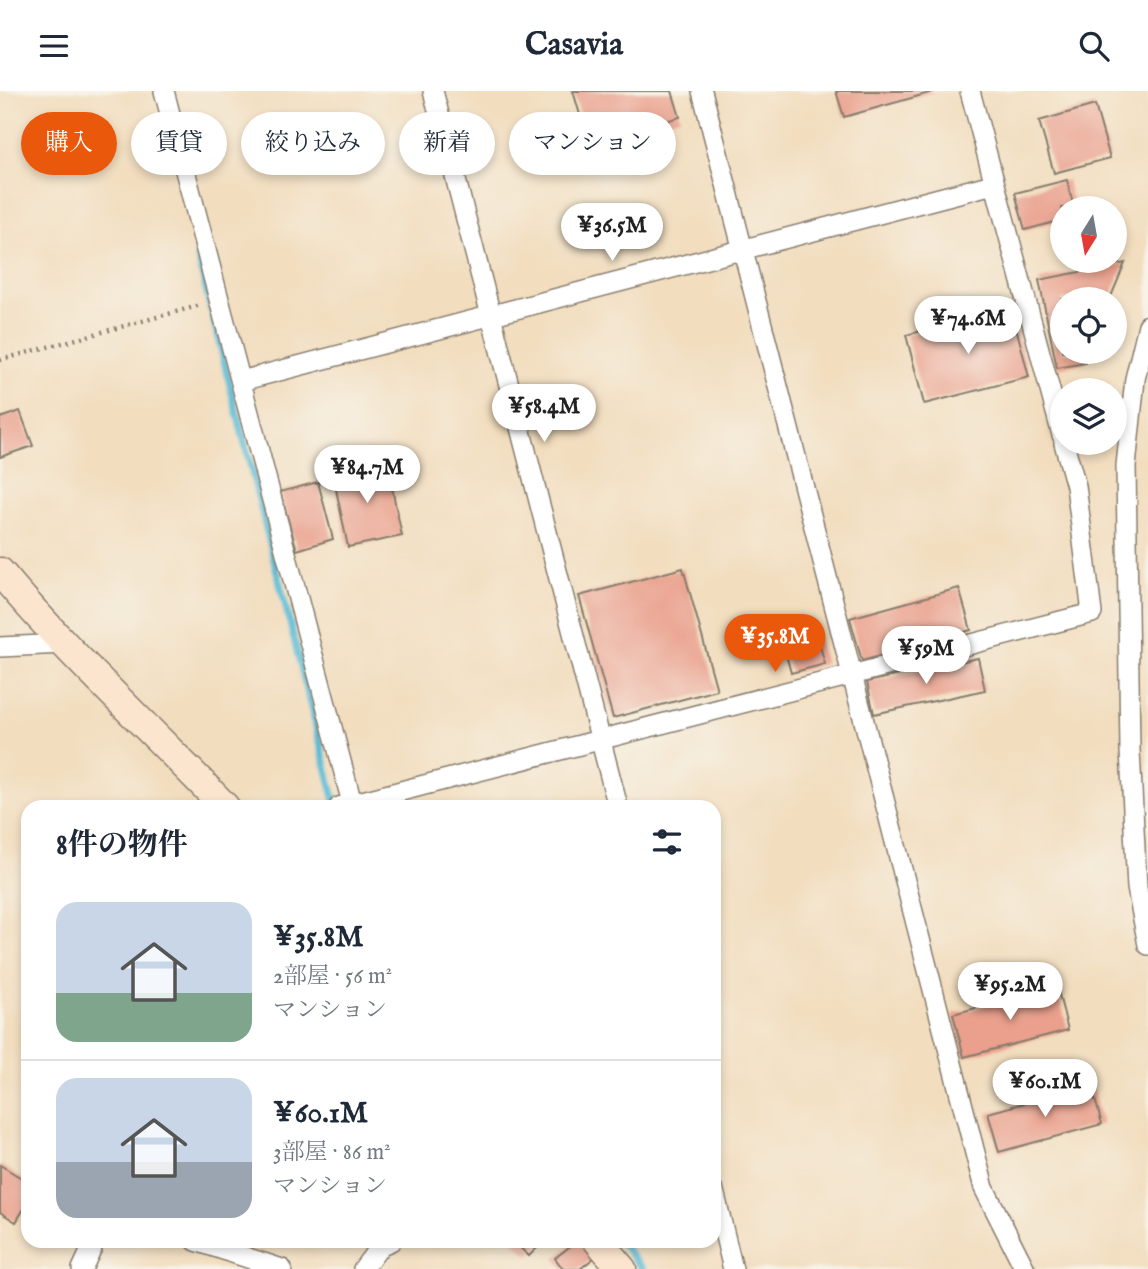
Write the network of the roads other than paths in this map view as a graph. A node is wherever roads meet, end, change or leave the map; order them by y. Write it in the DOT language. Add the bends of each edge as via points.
graph roads {
  1 [pos="164,91"];
  2 [pos="433,91"];
  3 [pos="702,91"];
  4 [pos="970,91"];
  5 [pos="993,184"];
  6 [pos="744,249"];
  7 [pos="491,316"];
  8 [pos="1148,325"];
  9 [pos="240,381"];
  10 [pos="1050,391"];
  11 [pos="1067,455"];
  12 [pos="0,572"];
  13 [pos="64,644"];
  14 [pos="0,647"];
  15 [pos="852,674"];
  16 [pos="600,741"];
  17 [pos="218,800"];
  18 [pos="344,800"];
  19 [pos="365,800"];
  20 [pos="616,800"];
  21 [pos="1148,946"];
  22 [pos="721,1220"];
  23 [pos="92,1248"];
  24 [pos="218,1248"];
  25 [pos="379,1248"];
  26 [pos="604,1248"];
  27 [pos="81,1269"];
  28 [pos="282,1269"];
  29 [pos="362,1269"];
  30 [pos="622,1269"];
  31 [pos="733,1269"];
  32 [pos="1025,1269"];
  1 -- 9 [label="street"];
  2 -- 7 [label="street"];
  3 -- 6 [label="street"];
  4 -- 5 [label="street"];
  5 -- 6 [label="street"];
  5 -- 10 [label="street"];
  6 -- 7 [label="street"];
  6 -- 15 [label="street"];
  7 -- 9 [label="street"];
  7 -- 16 [label="street"];
  8 -- 21 [label="street" via="1135,379 1126,466 1130,750 1137,888"];
  9 -- 18 [label="street"];
  11 -- 15 [label="street" via="1076,486 1092,613"];
  12 -- 13 [label="street"];
  13 -- 14 [label="street"];
  13 -- 17 [label="street"];
  15 -- 16 [label="street"];
  15 -- 32 [label="street" via="984,1188"];
  16 -- 19 [label="street"];
  16 -- 20 [label="street"];
  22 -- 31 [label="street"];
  23 -- 27 [label="street"];
  24 -- 28 [label="street"];
  25 -- 29 [label="street"];
  26 -- 30 [label="street"];
}
